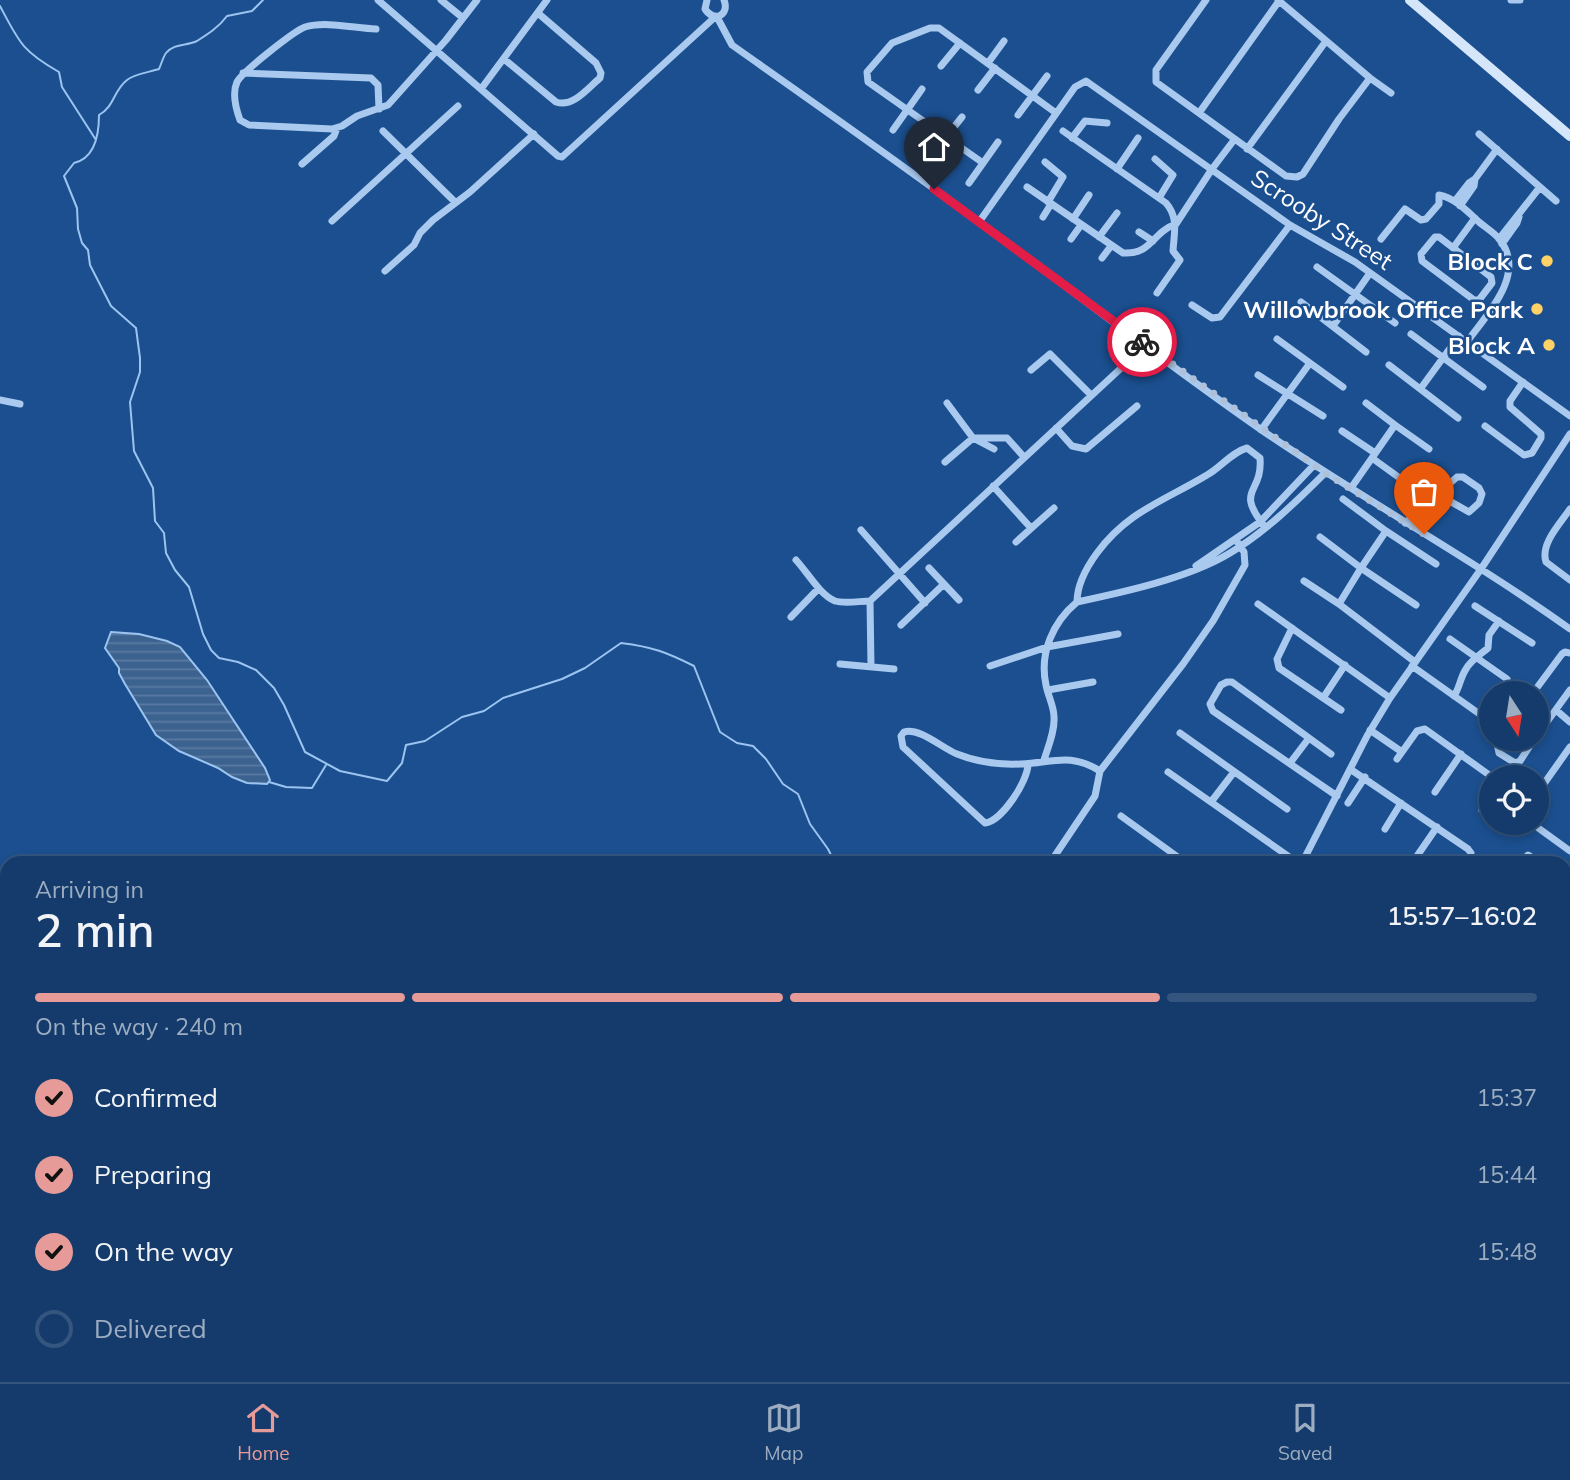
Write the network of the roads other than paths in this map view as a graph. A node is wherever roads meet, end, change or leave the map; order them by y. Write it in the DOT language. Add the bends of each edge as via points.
graph roads {
  1 [pos="379,0"];
  2 [pos="441,0"];
  3 [pos="477,0"];
  4 [pos="547,0"];
  5 [pos="708,0"];
  6 [pos="724,0"];
  7 [pos="1206,0"];
  8 [pos="1278,0"];
  9 [pos="1410,0"];
  10 [pos="1511,0"];
  11 [pos="1520,0"];
  12 [pos="539,14"];
  13 [pos="715,15"];
  14 [pos="463,18"];
  15 [pos="376,29"];
  16 [pos="1004,41"];
  17 [pos="1326,41"];
  18 [pos="960,43"];
  19 [pos="437,50"];
  20 [pos="504,59"];
  21 [pos="941,66"];
  22 [pos="991,66"];
  23 [pos="243,73"];
  24 [pos="1047,76"];
  25 [pos="1370,78"];
  26 [pos="481,89"];
  27 [pos="922,89"];
  28 [pos="978,90"];
  29 [pos="1391,93"];
  30 [pos="1032,96"];
  31 [pos="458,106"];
  32 [pos="379,108"];
  33 [pos="907,110"];
  34 [pos="1056,113"];
  35 [pos="1199,114"];
  36 [pos="1018,115"];
  37 [pos="962,117"];
  38 [pos="1107,123"];
  39 [pos="337,128"];
  40 [pos="893,130"];
  41 [pos="383,131"];
  42 [pos="1063,131"];
  43 [pos="534,134"];
  44 [pos="1479,134"];
  45 [pos="1570,136"];
  46 [pos="946,137"];
  47 [pos="1072,138"];
  48 [pos="1138,138"];
  49 [pos="1234,139"];
  50 [pos="998,142"];
  51 [pos="1247,149"];
  52 [pos="1497,149"];
  53 [pos="407,153"];
  54 [pos="931,156"];
  55 [pos="1155,159"];
  56 [pos="1045,162"];
  57 [pos="983,163"];
  58 [pos="302,164"];
  59 [pos="1117,169"];
  60 [pos="1212,169"];
  61 [pos="969,183"];
  62 [pos="1027,187"];
  63 [pos="1540,187"];
  64 [pos="1089,195"];
  65 [pos="1159,198"];
  66 [pos="1556,201"];
  67 [pos="455,202"];
  68 [pos="1050,203"];
  69 [pos="1458,204"];
  70 [pos="1117,213"];
  71 [pos="1043,217"];
  72 [pos="1475,218"];
  73 [pos="1073,219"];
  74 [pos="332,221"];
  75 [pos="979,222"];
  76 [pos="1176,224"];
  77 [pos="1081,225"];
  78 [pos="1290,225"];
  79 [pos="1139,232"];
  80 [pos="1099,237"];
  81 [pos="1071,239"];
  82 [pos="1381,239"];
  83 [pos="1153,241"];
  84 [pos="1501,241"];
  85 [pos="1111,246"];
  86 [pos="1453,248"];
  87 [pos="1102,258"];
  88 [pos="1317,267"];
  89 [pos="385,271"];
  90 [pos="1370,273"];
  91 [pos="1157,293"];
  92 [pos="1355,295"];
  93 [pos="1301,302"];
  94 [pos="1192,305"];
  95 [pos="1395,323"];
  96 [pos="1333,326"];
  97 [pos="1411,334"];
  98 [pos="1459,336"];
  99 [pos="1277,339"];
  100 [pos="1467,342"];
  101 [pos="1146,345"];
  102 [pos="1366,352"];
  103 [pos="1443,358"];
  104 [pos="1310,363"];
  105 [pos="1389,365"];
  106 [pos="1031,370"];
  107 [pos="1258,375"];
  108 [pos="1523,382"];
  109 [pos="1343,387"];
  110 [pos="1483,387"];
  111 [pos="1421,388"];
  112 [pos="1287,394"];
  113 [pos="1091,395"];
  114 [pos="0,400"];
  115 [pos="947,403"];
  116 [pos="1366,403"];
  117 [pos="20,404"];
  118 [pos="1137,406"];
  119 [pos="1323,416"];
  120 [pos="1570,416"];
  121 [pos="1458,418"];
  122 [pos="1395,425"];
  123 [pos="1485,426"];
  124 [pos="1056,428"];
  125 [pos="1261,429"];
  126 [pos="1342,431"];
  127 [pos="1570,434"];
  128 [pos="973,438"];
  129 [pos="994,449"];
  130 [pos="1429,449"];
  131 [pos="1373,456"];
  132 [pos="1024,457"];
  133 [pos="945,462"];
  134 [pos="1314,465"];
  135 [pos="1325,473"];
  136 [pos="1408,484"];
  137 [pos="993,486"];
  138 [pos="1350,488"];
  139 [pos="1439,495"];
  140 [pos="1343,499"];
  141 [pos="1054,508"];
  142 [pos="1570,509"];
  143 [pos="1405,523"];
  144 [pos="1263,524"];
  145 [pos="1031,528"];
  146 [pos="861,530"];
  147 [pos="1386,531"];
  148 [pos="1320,537"];
  149 [pos="1016,542"];
  150 [pos="1239,543"];
  151 [pos="796,560"];
  152 [pos="1436,564"];
  153 [pos="929,568"];
  154 [pos="1361,568"];
  155 [pos="1481,569"];
  156 [pos="899,573"];
  157 [pos="1570,580"];
  158 [pos="1304,581"];
  159 [pos="944,584"];
  160 [pos="818,589"];
  161 [pos="959,600"];
  162 [pos="870,601"];
  163 [pos="1077,602"];
  164 [pos="925,603"];
  165 [pos="1258,604"];
  166 [pos="1339,604"];
  167 [pos="1416,605"];
  168 [pos="1475,606"];
  169 [pos="791,617"];
  170 [pos="1499,621"];
  171 [pos="901,625"];
  172 [pos="1292,628"];
  173 [pos="1570,629"];
  174 [pos="1118,634"];
  175 [pos="1450,639"];
  176 [pos="1532,643"];
  177 [pos="1047,648"];
  178 [pos="1570,653"];
  179 [pos="1476,657"];
  180 [pos="840,664"];
  181 [pos="1414,664"];
  182 [pos="1345,665"];
  183 [pos="990,666"];
  184 [pos="871,667"];
  185 [pos="894,669"];
  186 [pos="1507,679"];
  187 [pos="1542,681"];
  188 [pos="1093,682"];
  189 [pos="1048,690"];
  190 [pos="1570,690"];
  191 [pos="1454,696"];
  192 [pos="1323,698"];
  193 [pos="1390,698"];
  194 [pos="1341,710"];
  195 [pos="1556,710"];
  196 [pos="1479,714"];
  197 [pos="1549,720"];
  198 [pos="1570,722"];
  199 [pos="1370,730"];
  200 [pos="1180,733"];
  201 [pos="1309,738"];
  202 [pos="1570,747"];
  203 [pos="1499,751"];
  204 [pos="1527,751"];
  205 [pos="1331,754"];
  206 [pos="1461,754"];
  207 [pos="1044,760"];
  208 [pos="1290,763"];
  209 [pos="1028,764"];
  210 [pos="1479,767"];
  211 [pos="1350,769"];
  212 [pos="1100,771"];
  213 [pos="1168,772"];
  214 [pos="1234,772"];
  215 [pos="1365,777"];
  216 [pos="1549,777"];
  217 [pos="1435,792"];
  218 [pos="1337,796"];
  219 [pos="1211,802"];
  220 [pos="1348,803"];
  221 [pos="1401,803"];
  222 [pos="1287,809"];
  223 [pos="1121,817"];
  224 [pos="1437,827"];
  225 [pos="1385,829"];
  226 [pos="1548,835"];
  227 [pos="1570,851"];
  228 [pos="1055,856"];
  229 [pos="1176,856"];
  230 [pos="1290,856"];
  231 [pos="1304,856"];
  232 [pos="1417,856"];
  233 [pos="1470,856"];
  1 -- 19 [label="street"];
  2 -- 14 [label="street"];
  3 -- 14 [label="street"];
  4 -- 12 [label="street"];
  5 -- 13 [label="street" via="705,6"];
  6 -- 13 [label="street" via="726,6"];
  7 -- 35 [label="street" via="1154,79"];
  8 -- 17 [label="street"];
  8 -- 35 [label="street"];
  9 -- 45 [label="main road"];
  10 -- 11 [label="street"];
  12 -- 20 [label="street"];
  12 -- 20 [label="street" via="596,63 600,78 562,104"];
  13 -- 43 [label="street" via="566,156 558,156"];
  13 -- 75 [label="street" via="732,45"];
  14 -- 19 [label="street"];
  15 -- 23 [label="street" via="303,28"];
  16 -- 22 [label="street"];
  17 -- 25 [label="street"];
  17 -- 51 [label="street"];
  18 -- 21 [label="street"];
  18 -- 22 [label="street"];
  18 -- 33 [label="street" via="935,27 887,46 866,79"];
  19 -- 26 [label="street"];
  19 -- 32 [label="street" via="388,105"];
  20 -- 26 [label="street"];
  22 -- 28 [label="street"];
  22 -- 30 [label="street"];
  23 -- 32 [label="street" via="372,78 378,85"];
  23 -- 39 [label="street" via="235,99 243,123"];
  24 -- 30 [label="street"];
  25 -- 29 [label="street"];
  25 -- 51 [label="street" via="1303,174 1286,176"];
  26 -- 43 [label="street"];
  27 -- 33 [label="street"];
  30 -- 34 [label="street"];
  30 -- 36 [label="street"];
  31 -- 53 [label="street"];
  32 -- 39 [label="street"];
  33 -- 40 [label="street"];
  33 -- 46 [label="street"];
  34 -- 60 [label="street, Scrooby Street" via="1075,87 1086,81"];
  34 -- 75 [label="street"];
  35 -- 49 [label="street"];
  37 -- 46 [label="street"];
  38 -- 47 [label="street" via="1085,121"];
  39 -- 58 [label="street"];
  41 -- 53 [label="street"];
  42 -- 47 [label="street"];
  43 -- 67 [label="street"];
  44 -- 52 [label="street"];
  46 -- 54 [label="street"];
  46 -- 57 [label="street"];
  47 -- 59 [label="street"];
  48 -- 59 [label="street"];
  49 -- 51 [label="street"];
  49 -- 60 [label="street"];
  50 -- 57 [label="street"];
  52 -- 63 [label="street"];
  52 -- 69 [label="street"];
  53 -- 67 [label="street"];
  53 -- 74 [label="street"];
  55 -- 65 [label="street" via="1173,175"];
  56 -- 68 [label="street" via="1063,177"];
  57 -- 61 [label="street"];
  59 -- 65 [label="street"];
  60 -- 76 [label="street"];
  60 -- 78 [label="street, Scrooby Street"];
  62 -- 68 [label="street"];
  63 -- 66 [label="street"];
  63 -- 84 [label="street"];
  64 -- 73 [label="street"];
  65 -- 76 [label="street" via="1169,206"];
  67 -- 89 [label="street"];
  68 -- 71 [label="street"];
  68 -- 73 [label="street"];
  69 -- 72 [label="street"];
  69 -- 82 [label="street" via="1439,195 1439,204 1421,220 1405,209"];
  70 -- 80 [label="street"];
  72 -- 84 [label="street"];
  72 -- 86 [label="street"];
  73 -- 77 [label="street"];
  75 -- 101 [label="street"];
  76 -- 83 [label="street"];
  76 -- 91 [label="street" via="1173,251 1180,262"];
  77 -- 80 [label="street"];
  77 -- 81 [label="street"];
  78 -- 90 [label="street, Scrooby Street"];
  78 -- 94 [label="street" via="1220,317 1212,318"];
  79 -- 83 [label="street"];
  80 -- 85 [label="street"];
  83 -- 85 [label="street" via="1142,251 1127,254"];
  84 -- 100 [label="street" via="1509,263 1507,281"];
  85 -- 87 [label="street"];
  86 -- 86 [label="street" via="1492,280 1479,300 1420,258 1435,237"];
  88 -- 92 [label="street"];
  90 -- 92 [label="street"];
  90 -- 98 [label="street, Scrooby Street"];
  92 -- 95 [label="street"];
  92 -- 96 [label="street"];
  93 -- 96 [label="street"];
  96 -- 102 [label="street"];
  97 -- 103 [label="street"];
  98 -- 100 [label="street, Scrooby Street"];
  98 -- 103 [label="street"];
  99 -- 104 [label="street"];
  100 -- 108 [label="street, Scrooby Street"];
  101 -- 113 [label="street"];
  101 -- 125 [label="street"];
  103 -- 110 [label="street"];
  103 -- 111 [label="street"];
  104 -- 109 [label="street"];
  104 -- 112 [label="street"];
  105 -- 111 [label="street"];
  106 -- 113 [label="street" via="1049,354"];
  107 -- 112 [label="street"];
  108 -- 120 [label="street, Scrooby Street"];
  108 -- 123 [label="street" via="1510,407 1541,434 1531,453 1524,455"];
  111 -- 121 [label="street"];
  112 -- 119 [label="street"];
  112 -- 125 [label="street"];
  113 -- 124 [label="street"];
  114 -- 117 [label="street"];
  115 -- 128 [label="street"];
  116 -- 122 [label="street"];
  118 -- 124 [label="street" via="1086,449 1072,446"];
  122 -- 130 [label="street"];
  122 -- 131 [label="street"];
  124 -- 132 [label="street"];
  125 -- 134 [label="street"];
  126 -- 131 [label="street"];
  127 -- 155 [label="street"];
  128 -- 129 [label="street"];
  128 -- 132 [label="street" via="1007,438"];
  128 -- 133 [label="street"];
  131 -- 136 [label="street"];
  131 -- 138 [label="street"];
  132 -- 137 [label="street"];
  134 -- 135 [label="street"];
  134 -- 144 [label="street"];
  135 -- 138 [label="street"];
  135 -- 144 [label="street"];
  137 -- 145 [label="street"];
  137 -- 156 [label="street"];
  138 -- 143 [label="street"];
  139 -- 139 [label="street" via="1461,476 1482,494 1469,512"];
  139 -- 143 [label="street"];
  140 -- 147 [label="street"];
  141 -- 145 [label="street"];
  142 -- 157 [label="street" via="1545,548 1546,562"];
  143 -- 155 [label="street"];
  144 -- 150 [label="street"];
  144 -- 163 [label="street" via="1249,500 1259,458 1247,448 1212,473 1129,518 1091,560 1077,590"];
  145 -- 149 [label="street"];
  146 -- 156 [label="street"];
  147 -- 152 [label="street"];
  147 -- 154 [label="street"];
  148 -- 154 [label="street"];
  150 -- 163 [label="street" via="1208,565"];
  150 -- 212 [label="street" via="1245,565 1213,621"];
  151 -- 160 [label="street"];
  153 -- 159 [label="street"];
  154 -- 166 [label="street"];
  154 -- 167 [label="street"];
  155 -- 173 [label="street"];
  155 -- 181 [label="street"];
  156 -- 162 [label="street"];
  156 -- 164 [label="street"];
  158 -- 166 [label="street"];
  159 -- 161 [label="street"];
  159 -- 164 [label="street"];
  160 -- 162 [label="street" via="838,602"];
  160 -- 169 [label="street"];
  162 -- 184 [label="street"];
  163 -- 177 [label="street" via="1059,620"];
  164 -- 171 [label="street"];
  165 -- 172 [label="street"];
  166 -- 181 [label="street"];
  168 -- 170 [label="street"];
  170 -- 176 [label="street"];
  170 -- 179 [label="street" via="1489,635 1488,648"];
  172 -- 182 [label="street"];
  172 -- 192 [label="street" via="1276,663"];
  174 -- 177 [label="street"];
  175 -- 179 [label="street"];
  177 -- 183 [label="street"];
  177 -- 189 [label="street" via="1044,673"];
  178 -- 187 [label="street" via="1562,654"];
  179 -- 186 [label="street"];
  179 -- 191 [label="street"];
  180 -- 184 [label="street"];
  181 -- 191 [label="street"];
  181 -- 193 [label="street"];
  182 -- 192 [label="street"];
  182 -- 193 [label="street"];
  184 -- 185 [label="street"];
  188 -- 189 [label="street"];
  189 -- 207 [label="street" via="1054,717"];
  190 -- 195 [label="street"];
  191 -- 196 [label="street"];
  192 -- 194 [label="street"];
  193 -- 199 [label="street"];
  195 -- 197 [label="street"];
  195 -- 198 [label="street"];
  199 -- 206 [label="street" via="1400,756 1421,728"];
  199 -- 211 [label="street"];
  200 -- 214 [label="street"];
  201 -- 205 [label="street"];
  201 -- 208 [label="street"];
  201 -- 208 [label="street" via="1233,682 1221,685 1211,708"];
  202 -- 216 [label="street"];
  203 -- 204 [label="street" via="1515,763"];
  206 -- 210 [label="street"];
  206 -- 217 [label="street"];
  207 -- 209 [label="street"];
  207 -- 212 [label="street" via="1083,762"];
  208 -- 218 [label="street"];
  209 -- 209 [label="street" via="967,757 914,731 901,736 903,747 985,824 997,819 1023,784"];
  211 -- 215 [label="street"];
  211 -- 218 [label="street"];
  212 -- 228 [label="street" via="1095,796"];
  213 -- 219 [label="street"];
  214 -- 219 [label="street"];
  214 -- 222 [label="street"];
  215 -- 220 [label="street"];
  215 -- 221 [label="street"];
  218 -- 231 [label="street"];
  219 -- 230 [label="street"];
  221 -- 224 [label="street"];
  221 -- 225 [label="street"];
  223 -- 229 [label="street"];
  224 -- 232 [label="street"];
  224 -- 233 [label="street" via="1468,849"];
  226 -- 227 [label="street"];
}
